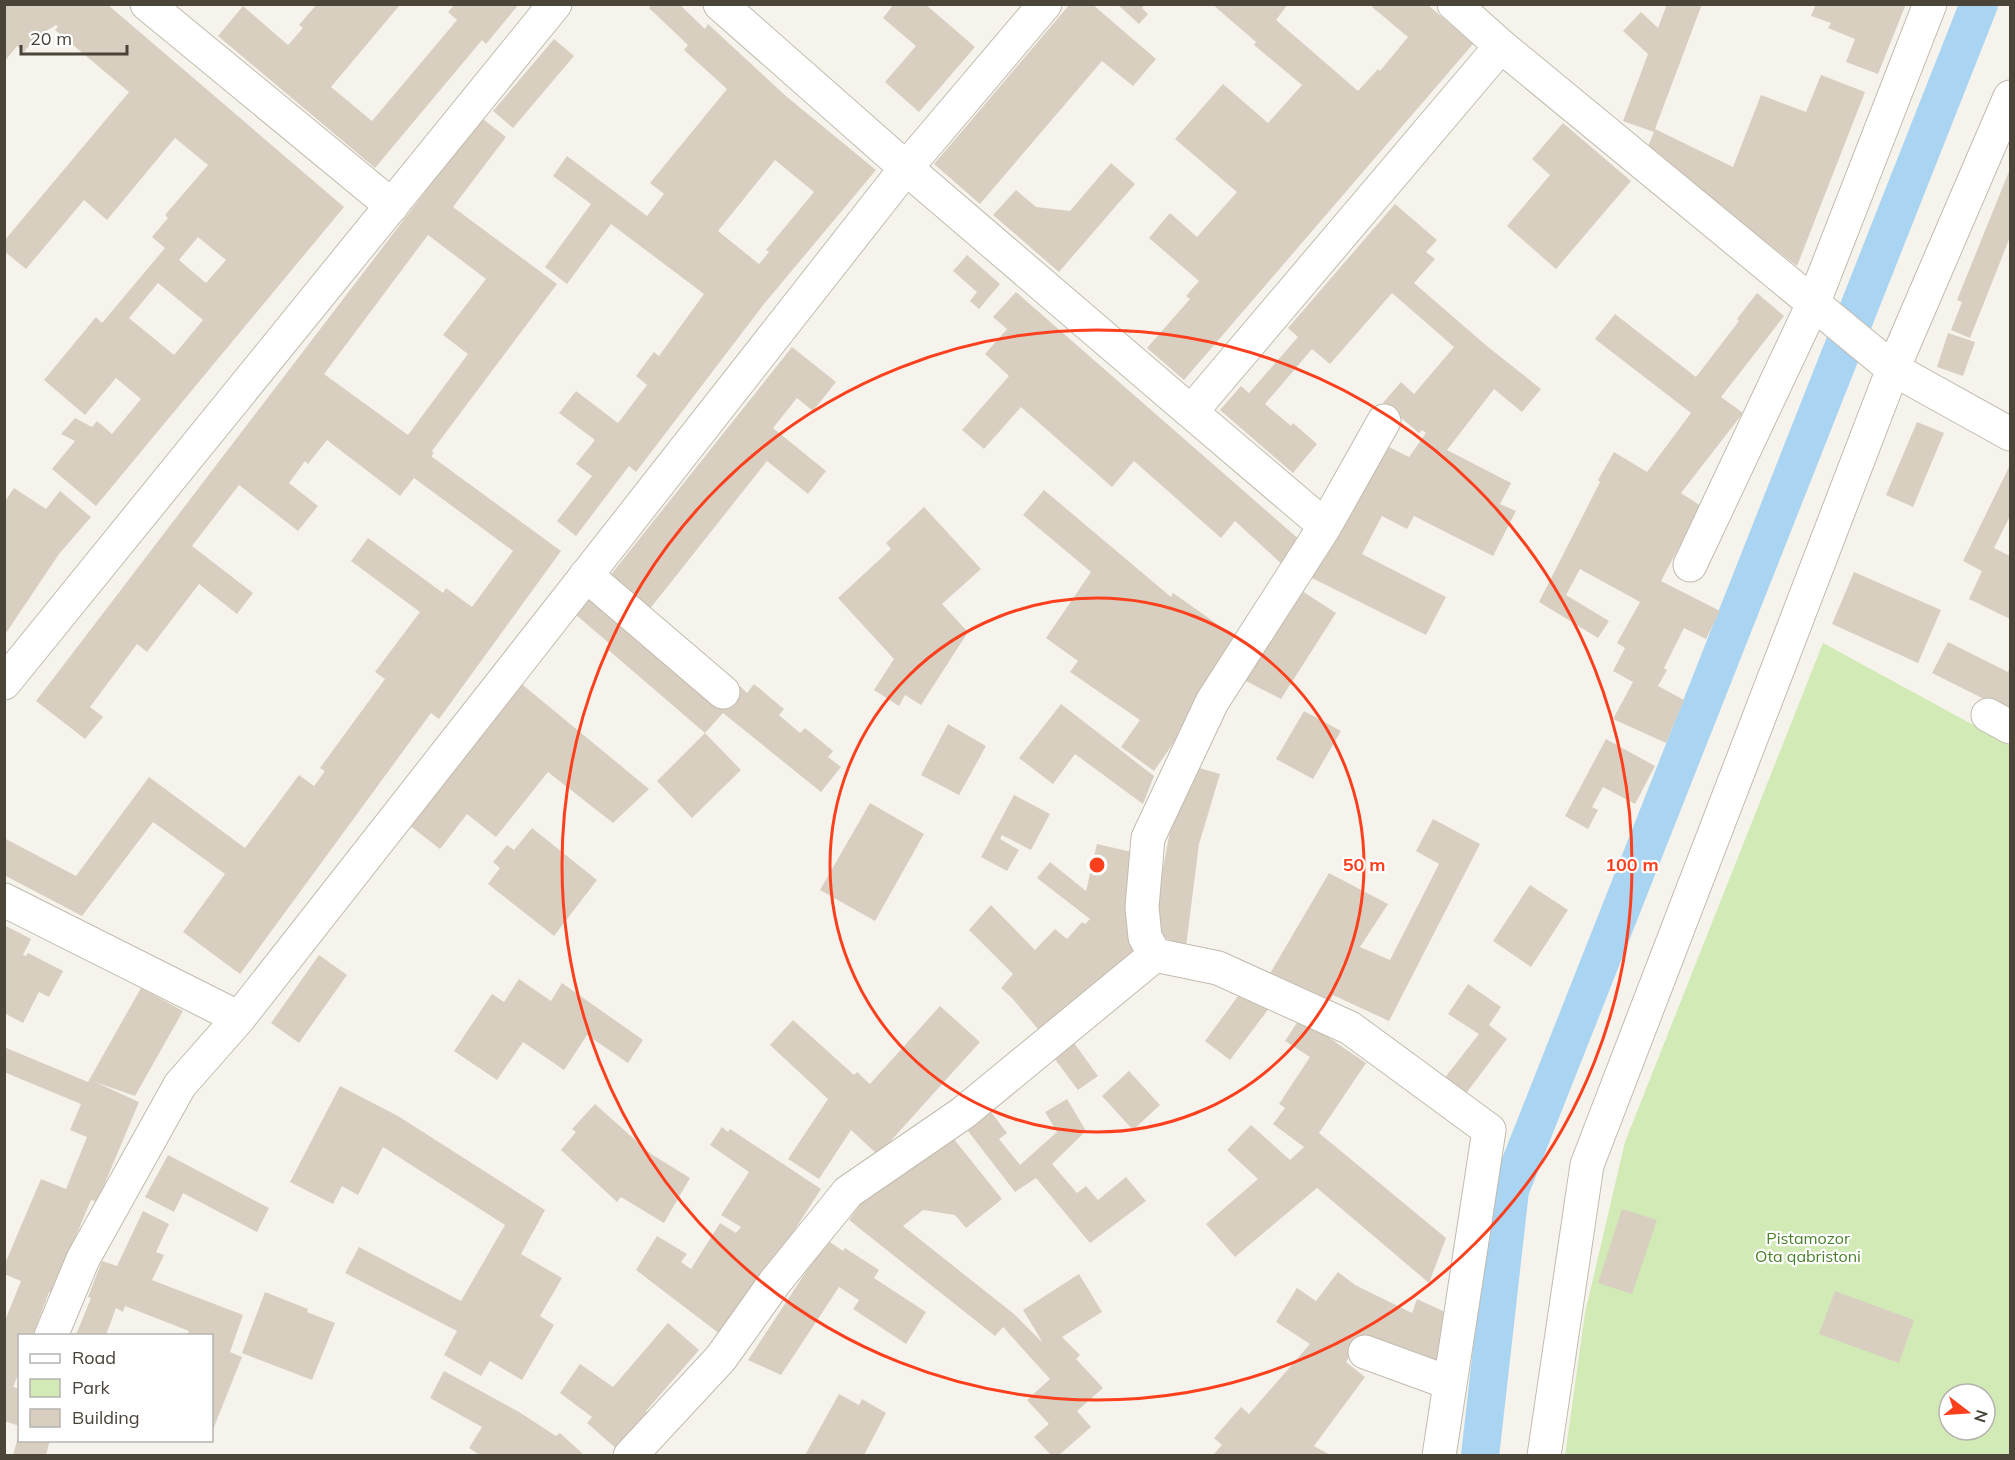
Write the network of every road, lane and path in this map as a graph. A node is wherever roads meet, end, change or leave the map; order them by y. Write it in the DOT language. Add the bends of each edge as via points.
graph roads {
  1 [pos="147,4"];
  2 [pos="555,4"];
  3 [pos="720,4"];
  4 [pos="1045,4"];
  5 [pos="1930,4"];
  6 [pos="1471,11"];
  7 [pos="1501,46"];
  8 [pos="2010,97"];
  9 [pos="1999,148"];
  10 [pos="906,168"];
  11 [pos="392,206"];
  12 [pos="1813,304"];
  13 [pos="1893,369"];
  14 [pos="1191,412"];
  15 [pos="1384,421"];
  16 [pos="2010,434"];
  17 [pos="1324,526"];
  18 [pos="1690,565"];
  19 [pos="586,575"];
  20 [pos="4,683"];
  21 [pos="723,692"];
  22 [pos="4,900"];
  23 [pos="1155,956"];
  24 [pos="238,1018"];
  25 [pos="51,1334"];
  26 [pos="1365,1352"];
  27 [pos="1450,1383"];
  28 [pos="630,1455"];
  29 [pos="1439,1455"];
  30 [pos="1544,1455"];
  1 -- 11 [label="street"];
  2 -- 11 [label="street"];
  3 -- 10 [label="street"];
  4 -- 10 [label="street"];
  5 -- 12 [label="street"];
  6 -- 7 [label="street"];
  7 -- 12 [label="street"];
  7 -- 14 [label="street"];
  8 -- 9 [label="street"];
  9 -- 13 [label="street"];
  10 -- 14 [label="street"];
  10 -- 19 [label="street"];
  11 -- 20 [label="street"];
  12 -- 13 [label="street"];
  12 -- 18 [label="street"];
  13 -- 16 [label="street"];
  13 -- 30 [label="street" via="1587,1165"];
  14 -- 17 [label="street"];
  15 -- 17 [label="street"];
  17 -- 23 [label="street" via="1212,702 1148,838 1142,907 1145,938"];
  19 -- 21 [label="street"];
  19 -- 24 [label="street"];
  22 -- 24 [label="street"];
  23 -- 27 [label="street" via="1218,968 1350,1028 1489,1130"];
  23 -- 28 [label="street" via="963,1113 848,1192 775,1282 721,1358"];
  24 -- 25 [label="street" via="180,1085 83,1259"];
  26 -- 27 [label="street"];
  27 -- 29 [label="street"];
}
